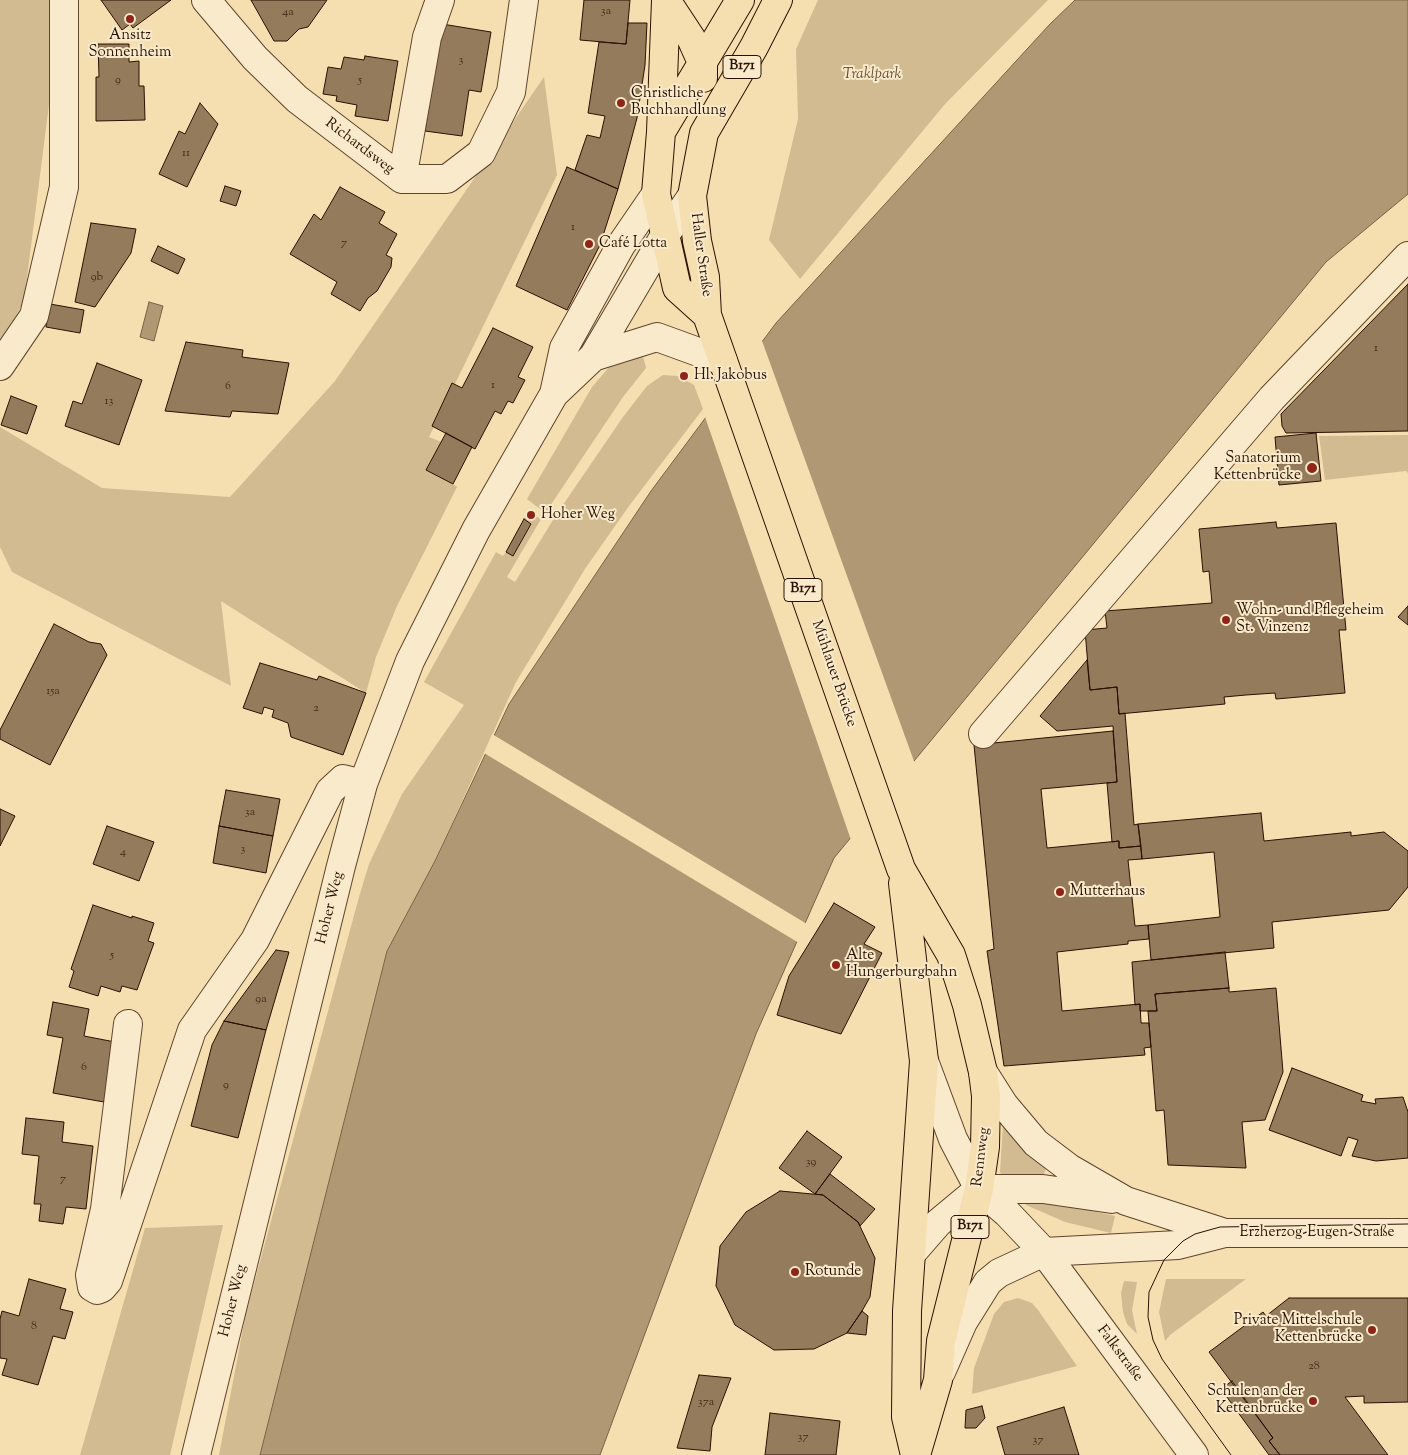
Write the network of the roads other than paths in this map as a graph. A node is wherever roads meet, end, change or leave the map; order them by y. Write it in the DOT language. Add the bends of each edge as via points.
graph roads {
  1 [pos="64,0"];
  2 [pos="206,0"];
  3 [pos="440,0"];
  4 [pos="524,0"];
  5 [pos="740,0"];
  6 [pos="778,0"];
  7 [pos="703,64"];
  8 [pos="661,132"];
  9 [pos="704,133"];
  10 [pos="402,179"];
  11 [pos="656,194"];
  12 [pos="692,196"];
  13 [pos="665,235"];
  14 [pos="1408,256"];
  15 [pos="707,315"];
  16 [pos="593,357"];
  17 [pos="723,361"];
  18 [pos="0,366"];
  19 [pos="554,394"];
  20 [pos="983,734"];
  21 [pos="363,784"];
  22 [pos="883,818"];
  23 [pos="901,870"];
  24 [pos="128,1024"];
  25 [pos="924,1062"];
  26 [pos="983,1072"];
  27 [pos="978,1189"];
  28 [pos="1126,1201"];
  29 [pos="1226,1233"];
  30 [pos="1408,1233"];
  31 [pos="1044,1252"];
  32 [pos="911,1254"];
  33 [pos="938,1380"];
  34 [pos="196,1455"];
  35 [pos="915,1455"];
  36 [pos="1194,1455"];
  1 -- 18 [label="street" via="64,187 34,316"];
  2 -- 10 [label="street, Richardsweg" via="255,58 297,99"];
  3 -- 10 [label="street" via="427,37"];
  4 -- 10 [label="street, Richardsweg" via="511,92 481,153 447,179"];
  5 -- 7 [label="main road, Haller Straße / B171"];
  6 -- 9 [label="main road, Haller Straße / B171"];
  7 -- 8 [label="main road, Haller Straße / B171"];
  7 -- 8 [label="main road" via="691,38 666,0"];
  7 -- 9 [label="main road"];
  8 -- 11 [label="main road, Haller Straße / B171"];
  9 -- 12 [label="main road, Haller Straße / B171"];
  11 -- 12 [label="main road, Haller Straße"];
  11 -- 13 [label="main road, Haller Straße / B171"];
  11 -- 19 [label="street, Hoher Weg" via="621,245 564,348"];
  12 -- 13 [label="street, Hoher Weg"];
  12 -- 15 [label="main road, Haller Straße / B171" via="705,278"];
  13 -- 15 [label="main road, Haller Straße / B171" via="677,288"];
  13 -- 16 [label="street, Hoher Weg"];
  14 -- 20 [label="street" via="1272,398"];
  15 -- 17 [label="main road, Haller Straße / B171"];
  16 -- 17 [label="street" via="656,337"];
  16 -- 19 [label="street, Hoher Weg"];
  17 -- 22 [label="main road, Mühlauer Brücke / B171"];
  19 -- 21 [label="street, Hoher Weg" via="489,507 410,661"];
  21 -- 24 [label="street" via="343,779 330,791 255,940 192,1030 108,1281 97,1290 92,1287 90,1275 106,1209"];
  21 -- 34 [label="street, Hoher Weg"];
  22 -- 23 [label="main road, Rennweg / B171"];
  23 -- 25 [label="main road, Rennweg / B171"];
  23 -- 26 [label="main road, Rennweg / B171" via="951,955"];
  25 -- 27 [label="street" via="953,1138"];
  25 -- 32 [label="main road, Rennweg / B171"];
  26 -- 27 [label="main road, Rennweg / B171" via="985,1147"];
  26 -- 28 [label="street" via="1004,1105 1046,1152"];
  27 -- 28 [label="street" via="1044,1189"];
  27 -- 31 [label="street, Falkstraße" via="1007,1213"];
  27 -- 32 [label="street" via="938,1222"];
  27 -- 33 [label="main road, Rennweg / B171" via="941,1341"];
  28 -- 29 [label="street"];
  29 -- 30 [label="street, Erzherzog-Eugen-Straße"];
  29 -- 31 [label="street" via="1178,1245"];
  31 -- 33 [label="street" via="999,1273 985,1287 963,1322"];
  31 -- 36 [label="street, Falkstraße"];
  32 -- 35 [label="main road, Rennweg / B171" via="906,1417"];
  33 -- 35 [label="main road, Rennweg / B171"];
}
